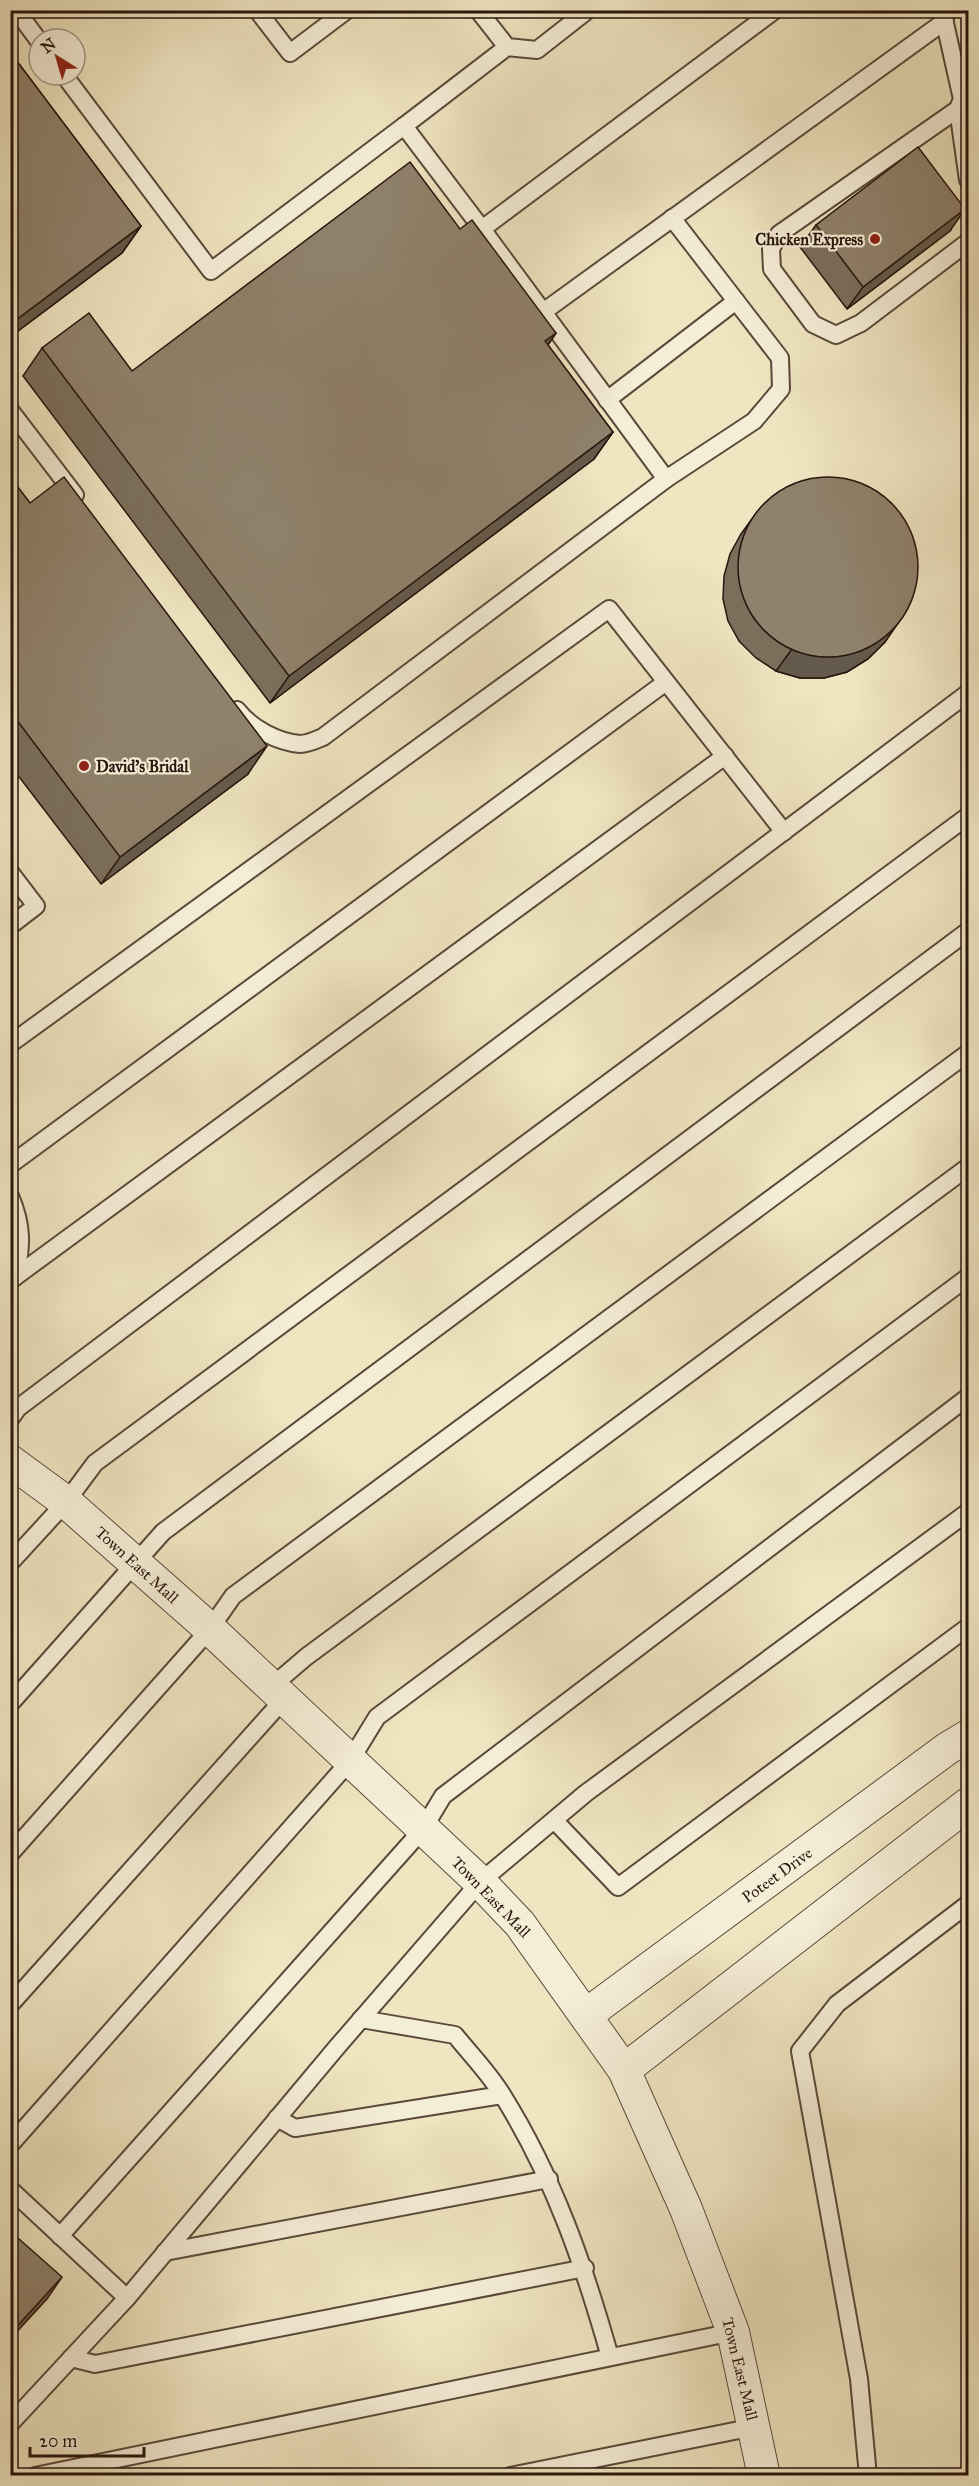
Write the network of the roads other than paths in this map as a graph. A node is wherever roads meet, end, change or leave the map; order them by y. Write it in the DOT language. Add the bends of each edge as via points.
graph roads {
  1 [pos="16,10"];
  2 [pos="257,10"];
  3 [pos="347,10"];
  4 [pos="478,10"];
  5 [pos="588,10"];
  6 [pos="775,10"];
  7 [pos="943,16"];
  8 [pos="28,27"];
  9 [pos="507,47"];
  10 [pos="73,87"];
  11 [pos="958,109"];
  12 [pos="404,126"];
  13 [pos="969,180"];
  14 [pos="672,218"];
  15 [pos="482,229"];
  16 [pos="969,242"];
  17 [pos="736,301"];
  18 [pos="543,312"];
  19 [pos="607,400"];
  20 [pos="10,410"];
  21 [pos="666,478"];
  22 [pos="82,504"];
  23 [pos="666,682"];
  24 [pos="969,693"];
  25 [pos="225,694"];
  26 [pos="725,756"];
  27 [pos="969,816"];
  28 [pos="784,832"];
  29 [pos="10,872"];
  30 [pos="10,926"];
  31 [pos="969,931"];
  32 [pos="10,1044"];
  33 [pos="969,1053"];
  34 [pos="10,1165"];
  35 [pos="969,1167"];
  36 [pos="10,1196"];
  37 [pos="969,1277"];
  38 [pos="13,1279"];
  39 [pos="969,1397"];
  40 [pos="10,1419"];
  41 [pos="10,1461"];
  42 [pos="66,1502"];
  43 [pos="969,1512"];
  44 [pos="10,1563"];
  45 [pos="136,1563"];
  46 [pos="969,1627"];
  47 [pos="210,1629"];
  48 [pos="278,1693"];
  49 [pos="10,1704"];
  50 [pos="969,1736"];
  51 [pos="350,1761"];
  52 [pos="969,1804"];
  53 [pos="554,1820"];
  54 [pos="423,1829"];
  55 [pos="10,1854"];
  56 [pos="480,1882"];
  57 [pos="969,1904"];
  58 [pos="10,2005"];
  59 [pos="586,2015"];
  60 [pos="361,2019"];
  61 [pos="624,2070"];
  62 [pos="502,2095"];
  63 [pos="277,2118"];
  64 [pos="10,2145"];
  65 [pos="549,2179"];
  66 [pos="10,2189"];
  67 [pos="60,2236"];
  68 [pos="165,2252"];
  69 [pos="585,2268"];
  70 [pos="127,2298"];
  71 [pos="734,2332"];
  72 [pos="71,2358"];
  73 [pos="610,2358"];
  74 [pos="10,2424"];
  75 [pos="754,2427"];
  76 [pos="35,2475"];
  77 [pos="510,2475"];
  78 [pos="764,2475"];
  79 [pos="868,2475"];
  1 -- 8 [label="lane"];
  2 -- 3 [label="lane" via="290,53"];
  4 -- 9 [label="lane"];
  5 -- 9 [label="lane" via="537,50"];
  6 -- 15 [label="lane"];
  7 -- 11 [label="lane" via="962,99"];
  7 -- 14 [label="lane"];
  9 -- 12 [label="lane"];
  10 -- 12 [label="lane" via="211,271"];
  11 -- 13 [label="lane"];
  11 -- 16 [label="lane" via="779,234 771,249 772,269 813,324 836,335 861,323"];
  12 -- 15 [label="lane"];
  14 -- 17 [label="lane"];
  14 -- 18 [label="lane"];
  15 -- 18 [label="lane"];
  17 -- 19 [label="lane"];
  17 -- 21 [label="lane" via="780,358 781,389 754,421"];
  18 -- 19 [label="lane"];
  19 -- 21 [label="lane"];
  20 -- 22 [label="lane"];
  21 -- 25 [label="lane" via="324,737 300,744 260,730 247,723"];
  23 -- 26 [label="lane"];
  23 -- 32 [label="lane" via="609,609"];
  23 -- 34 [label="lane"];
  24 -- 28 [label="lane"];
  26 -- 28 [label="lane"];
  26 -- 38 [label="lane"];
  27 -- 42 [label="lane" via="95,1463"];
  28 -- 40 [label="lane" via="18,1408"];
  29 -- 30 [label="lane" via="36,906"];
  31 -- 45 [label="lane" via="163,1532"];
  33 -- 47 [label="lane" via="233,1596"];
  35 -- 48 [label="lane" via="306,1657"];
  36 -- 38 [label="lane" via="22,1246"];
  37 -- 51 [label="lane" via="377,1717"];
  39 -- 54 [label="lane" via="443,1796"];
  41 -- 42 [label="street, Town East Mall"];
  42 -- 44 [label="lane"];
  42 -- 45 [label="street, Town East Mall"];
  43 -- 53 [label="lane"];
  45 -- 47 [label="street, Town East Mall"];
  45 -- 49 [label="lane"];
  46 -- 53 [label="lane" via="618,1887"];
  47 -- 48 [label="street, Town East Mall"];
  47 -- 55 [label="lane"];
  48 -- 51 [label="street, Town East Mall"];
  48 -- 58 [label="lane"];
  50 -- 59 [label="street, Poteet Drive"];
  51 -- 54 [label="street, Town East Mall"];
  51 -- 64 [label="lane"];
  52 -- 61 [label="street"];
  53 -- 56 [label="lane"];
  54 -- 56 [label="street, Town East Mall"];
  54 -- 67 [label="lane"];
  56 -- 59 [label="street, Town East Mall" via="520,1924"];
  56 -- 60 [label="lane"];
  57 -- 79 [label="lane" via="837,2004 800,2051 859,2379"];
  59 -- 61 [label="street, Town East Mall"];
  60 -- 62 [label="lane" via="455,2035"];
  60 -- 63 [label="lane"];
  61 -- 71 [label="street, Town East Mall" via="686,2209"];
  62 -- 63 [label="lane" via="295,2128"];
  62 -- 65 [label="lane"];
  63 -- 68 [label="lane"];
  65 -- 68 [label="lane"];
  65 -- 69 [label="lane"];
  66 -- 67 [label="lane"];
  67 -- 70 [label="lane"];
  68 -- 70 [label="lane"];
  69 -- 72 [label="lane" via="96,2364"];
  69 -- 73 [label="lane"];
  70 -- 72 [label="lane"];
  71 -- 73 [label="lane"];
  71 -- 75 [label="street, Town East Mall"];
  72 -- 74 [label="lane"];
  73 -- 76 [label="lane"];
  75 -- 77 [label="lane"];
  75 -- 78 [label="street, Town East Mall"];
}
